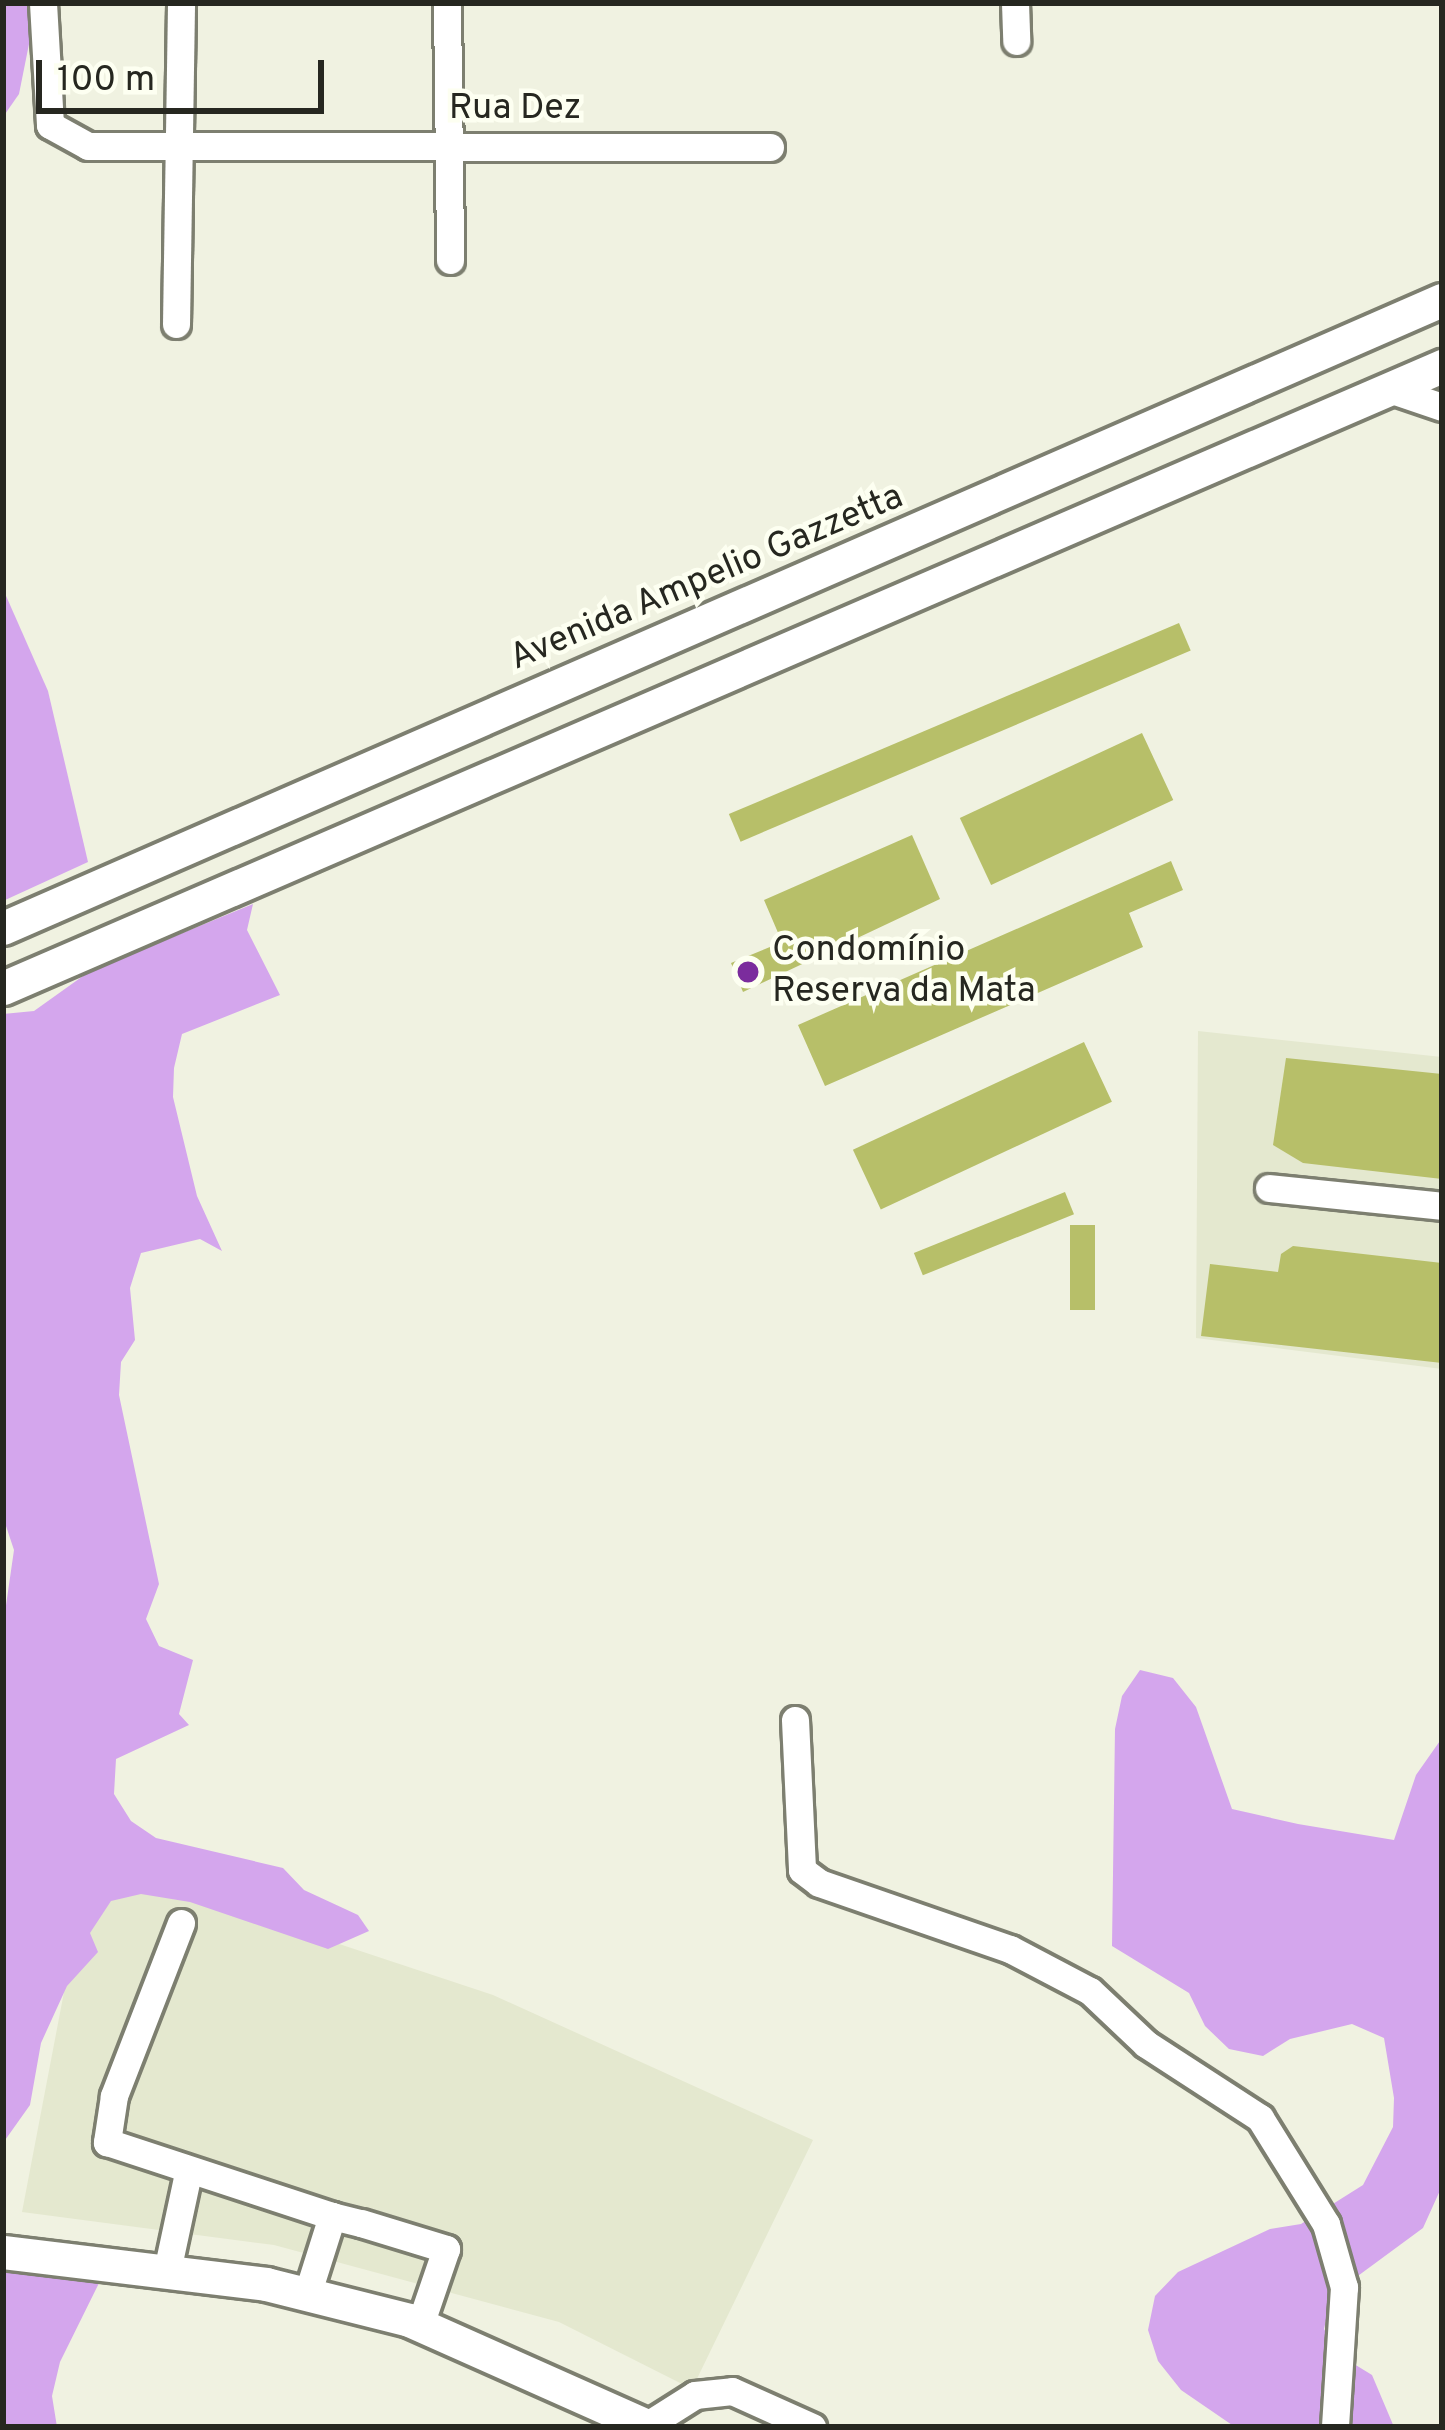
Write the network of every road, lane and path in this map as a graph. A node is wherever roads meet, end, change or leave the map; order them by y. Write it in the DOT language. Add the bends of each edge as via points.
graph roads {
  1 [pos="43,3"];
  2 [pos="181,3"];
  3 [pos="448,3"];
  4 [pos="1015,3"];
  5 [pos="1016,41"];
  6 [pos="177,145"];
  7 [pos="446,146"];
  8 [pos="770,147"];
  9 [pos="450,260"];
  10 [pos="1442,300"];
  11 [pos="176,324"];
  12 [pos="1442,366"];
  13 [pos="1389,389"];
  14 [pos="1442,407"];
  15 [pos="808,578"];
  16 [pos="824,633"];
  17 [pos="3,928"];
  18 [pos="3,988"];
  19 [pos="1269,1188"];
  20 [pos="1442,1206"];
  21 [pos="795,1720"];
  22 [pos="181,1923"];
  23 [pos="188,2173"];
  24 [pos="332,2216"];
  25 [pos="3,2252"];
  26 [pos="167,2271"];
  27 [pos="307,2294"];
  28 [pos="420,2325"];
  29 [pos="603,2416"];
  30 [pos="647,2426"];
  31 [pos="812,2427"];
  32 [pos="1335,2427"];
  1 -- 6 [label="street, Rua Dez" via="50,125 88,146"];
  2 -- 6 [label="street"];
  3 -- 7 [label="street"];
  4 -- 5 [label="street"];
  6 -- 7 [label="street, Rua Dez"];
  6 -- 11 [label="street"];
  7 -- 8 [label="street, Rua Dez"];
  7 -- 9 [label="street"];
  10 -- 15 [label="main road, Avenida Ampelio Gazzetta"];
  12 -- 13 [label="main road"];
  13 -- 14 [label="street"];
  13 -- 16 [label="main road"];
  15 -- 16 [label="main road" via="824,598"];
  15 -- 17 [label="main road, Avenida Ampelio Gazzetta"];
  16 -- 18 [label="main road"];
  19 -- 20 [label="street"];
  21 -- 32 [label="street" via="802,1870 819,1883 1010,1948 1070,1980 1108,2003 1146,2044 1260,2118 1326,2224 1344,2287"];
  22 -- 23 [label="street" via="106,2128 116,2150"];
  23 -- 24 [label="street"];
  23 -- 26 [label="street"];
  24 -- 27 [label="street"];
  24 -- 28 [label="street" via="446,2249"];
  25 -- 26 [label="main road"];
  26 -- 27 [label="main road"];
  27 -- 28 [label="main road"];
  28 -- 29 [label="main road"];
  29 -- 30 [label="main road"];
  30 -- 31 [label="street" via="695,2396 732,2391"];
}
